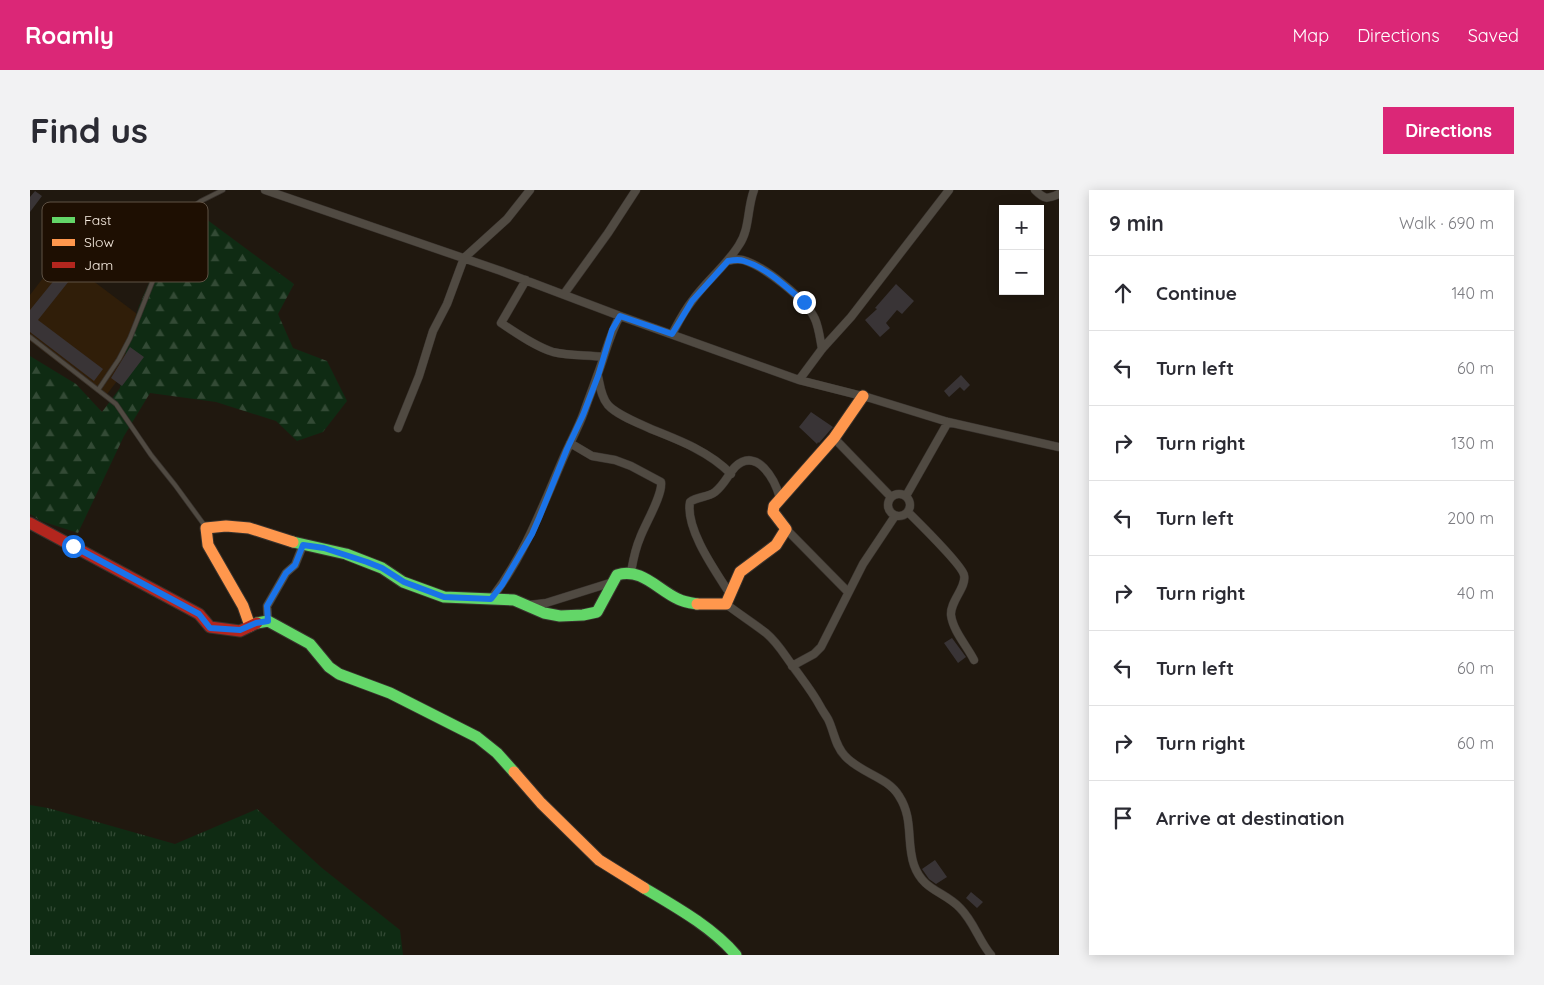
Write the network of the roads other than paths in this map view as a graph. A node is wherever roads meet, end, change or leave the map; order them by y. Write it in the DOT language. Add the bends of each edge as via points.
graph roads {
  1 [pos="223,190"];
  2 [pos="265,190"];
  3 [pos="530,190"];
  4 [pos="636,190"];
  5 [pos="754,190"];
  6 [pos="949,190"];
  7 [pos="1036,190"];
  8 [pos="1059,194"];
  9 [pos="201,202"];
  10 [pos="464,258"];
  11 [pos="728,261"];
  12 [pos="526,280"];
  13 [pos="152,282"];
  14 [pos="564,294"];
  15 [pos="620,316"];
  16 [pos="672,334"];
  17 [pos="30,337"];
  18 [pos="822,349"];
  19 [pos="603,357"];
  20 [pos="598,376"];
  21 [pos="799,380"];
  22 [pos="98,390"];
  23 [pos="863,396"];
  24 [pos="948,422"];
  25 [pos="398,428"];
  26 [pos="834,438"];
  27 [pos="570,443"];
  28 [pos="1059,447"];
  29 [pos="731,474"];
  30 [pos="906,496"];
  31 [pos="891,497"];
  32 [pos="780,498"];
  33 [pos="908,512"];
  34 [pos="895,516"];
  35 [pos="30,523"];
  36 [pos="206,528"];
  37 [pos="786,529"];
  38 [pos="303,545"];
  39 [pos="630,572"];
  40 [pos="613,582"];
  41 [pos="848,592"];
  42 [pos="491,599"];
  43 [pos="728,599"];
  44 [pos="527,605"];
  45 [pos="268,621"];
  46 [pos="250,626"];
  47 [pos="974,660"];
  48 [pos="792,666"];
  49 [pos="736,955"];
  50 [pos="991,955"];
  1 -- 9 [label="lane"];
  2 -- 10 [label="street"];
  3 -- 10 [label="street" via="507,219"];
  4 -- 14 [label="street"];
  5 -- 11 [label="street" via="744,234"];
  6 -- 18 [label="street" via="851,317"];
  7 -- 8 [label="street" via="1046,198"];
  10 -- 12 [label="street"];
  10 -- 25 [label="street"];
  11 -- 16 [label="street" via="692,301"];
  11 -- 18 [label="street" via="742,260 763,270 804,302 815,318"];
  12 -- 14 [label="street"];
  12 -- 19 [label="street" via="501,323 550,351"];
  13 -- 22 [label="lane" via="130,338"];
  14 -- 15 [label="street"];
  15 -- 16 [label="street"];
  15 -- 19 [label="street"];
  16 -- 21 [label="street"];
  17 -- 22 [label="lane"];
  18 -- 21 [label="street"];
  19 -- 20 [label="street"];
  20 -- 27 [label="street"];
  20 -- 29 [label="street" via="603,396 615,410 714,460"];
  21 -- 23 [label="street"];
  22 -- 36 [label="lane" via="116,404"];
  23 -- 24 [label="street"];
  23 -- 26 [label="street"];
  24 -- 28 [label="street"];
  24 -- 30 [label="street"];
  26 -- 31 [label="street"];
  26 -- 32 [label="street"];
  27 -- 39 [label="street" via="592,456 631,466 661,482 662,487 637,546"];
  27 -- 42 [label="street" via="532,534"];
  29 -- 32 [label="street" via="744,462 756,462 774,482"];
  29 -- 43 [label="street" via="712,494 694,499 689,506 699,542"];
  30 -- 31 [label="street"];
  30 -- 33 [label="street" via="910,500"];
  31 -- 34 [label="street" via="888,508"];
  32 -- 37 [label="street" via="773,512"];
  33 -- 34 [label="street" via="901,517"];
  33 -- 47 [label="street" via="964,574 951,615"];
  34 -- 41 [label="street"];
  35 -- 46 [label="street" via="199,614 210,628 240,630"];
  36 -- 38 [label="street" via="249,528"];
  36 -- 46 [label="street" via="208,545 243,606"];
  37 -- 41 [label="street"];
  37 -- 43 [label="street" via="776,545 740,572"];
  38 -- 42 [label="street" via="367,562 404,582 444,597"];
  38 -- 45 [label="street" via="295,565 286,573 267,606"];
  39 -- 40 [label="street" via="620,573"];
  39 -- 43 [label="street" via="692,604"];
  40 -- 44 [label="street" via="546,603"];
  40 -- 44 [label="street" via="597,612 560,616"];
  41 -- 48 [label="street" via="821,647"];
  42 -- 44 [label="street" via="514,600"];
  43 -- 48 [label="street" via="767,633"];
  45 -- 46 [label="street"];
  45 -- 49 [label="street" via="310,644 339,674 390,693 477,736 599,860 706,928"];
  48 -- 50 [label="street" via="828,719 844,755 858,768 896,791 909,820 914,867 930,889 950,898 972,922"];
}
